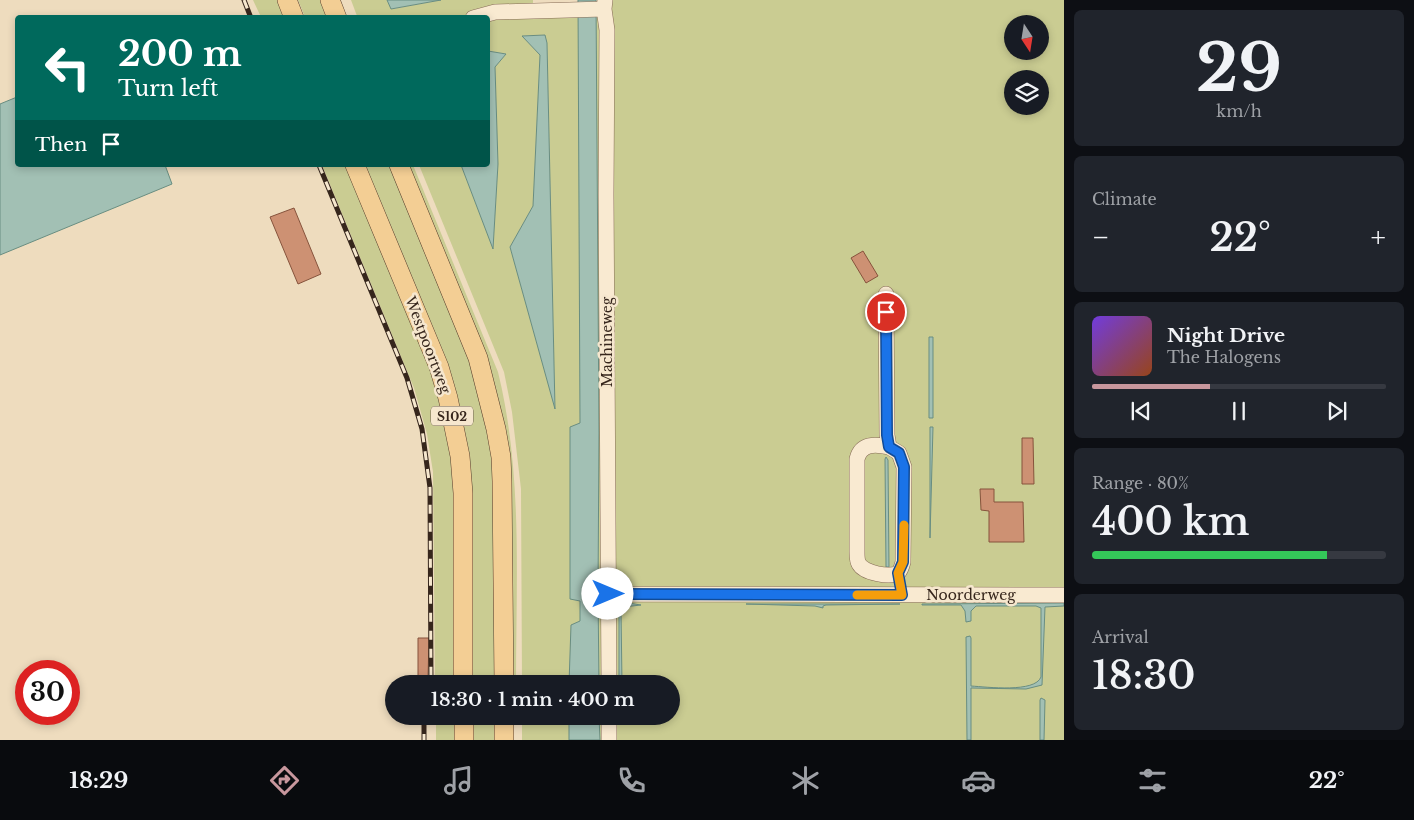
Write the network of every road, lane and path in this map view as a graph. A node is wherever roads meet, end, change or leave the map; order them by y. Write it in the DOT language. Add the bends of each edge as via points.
graph roads {
  1 [pos="287,0"];
  2 [pos="330,0"];
  3 [pos="602,6"];
  4 [pos="293,15"];
  5 [pos="336,15"];
  6 [pos="484,15"];
  7 [pos="356,167"];
  8 [pos="400,167"];
  9 [pos="886,294"];
  10 [pos="889,447"];
  11 [pos="898,573"];
  12 [pos="608,594"];
  13 [pos="902,595"];
  14 [pos="1064,595"];
  15 [pos="464,675"];
  16 [pos="504,675"];
  17 [pos="609,675"];
  18 [pos="464,725"];
  19 [pos="504,725"];
  20 [pos="609,725"];
  21 [pos="464,740"];
  22 [pos="504,740"];
  23 [pos="609,740"];
  1 -- 4 [label="main road"];
  2 -- 5 [label="main road"];
  3 -- 6 [label="street"];
  3 -- 12 [label="street, Machineweg" via="607,30"];
  7 -- 15 [label="main road, Westpoortweg / S102" via="439,367 448,398 460,456 463,493"];
  8 -- 16 [label="main road, S102" via="478,358 496,429 502,482"];
  9 -- 10 [label="street"];
  10 -- 11 [label="street" via="899,453 904,467 903,562"];
  10 -- 11 [label="street" via="879,445 861,449 857,459 858,559 861,567 871,572"];
  11 -- 13 [label="street"];
  12 -- 13 [label="street, Noorderweg"];
  12 -- 17 [label="street, Machineweg"];
  13 -- 14 [label="street, Noorderweg"];
  18 -- 21 [label="main road"];
  19 -- 22 [label="main road"];
  20 -- 23 [label="street"];
}
